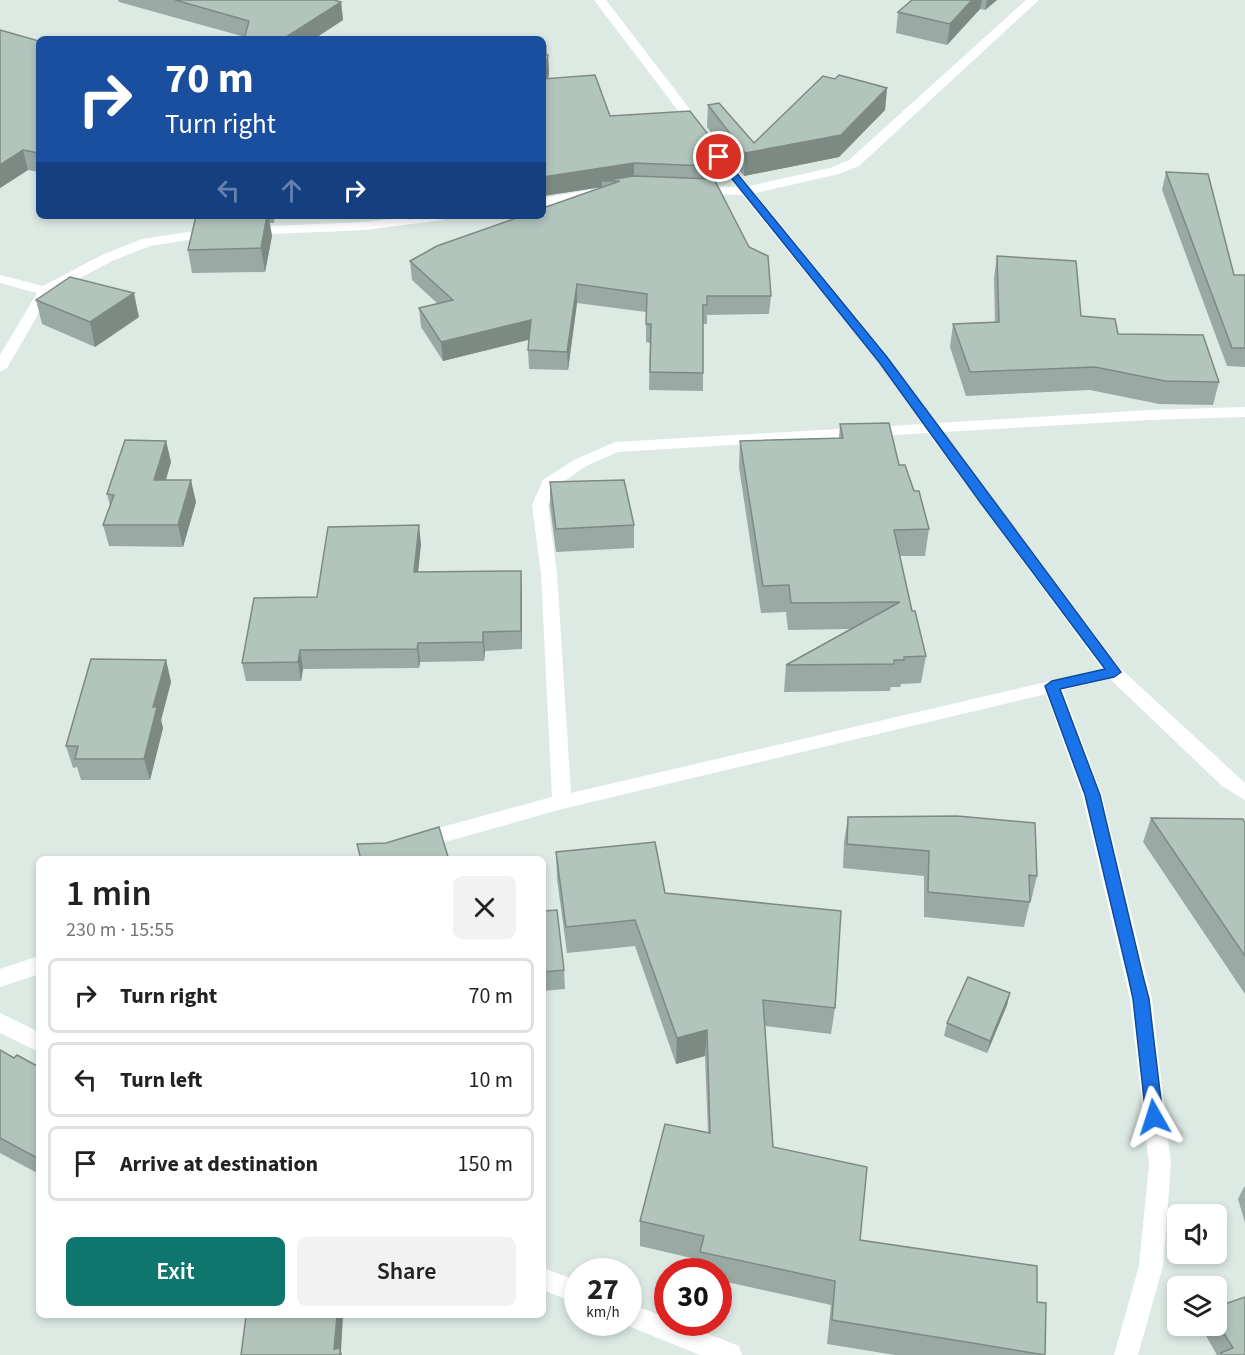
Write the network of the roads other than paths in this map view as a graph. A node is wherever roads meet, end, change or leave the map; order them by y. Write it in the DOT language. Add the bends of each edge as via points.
graph roads {
  1 [pos="600,0"];
  2 [pos="1033,0"];
  3 [pos="686,190"];
  4 [pos="614,191"];
  5 [pos="746,191"];
  6 [pos="546,202"];
  7 [pos="419,219"];
  8 [pos="0,279"];
  9 [pos="45,291"];
  10 [pos="0,368"];
  11 [pos="1245,412"];
  12 [pos="933,429"];
  13 [pos="1114,672"];
  14 [pos="1052,686"];
  15 [pos="1245,793"];
  16 [pos="562,802"];
  17 [pos="404,846"];
  18 [pos="36,966"];
  19 [pos="0,978"];
  20 [pos="0,1022"];
  21 [pos="36,1041"];
  22 [pos="546,1281"];
  23 [pos="564,1288"];
  24 [pos="642,1320"];
  25 [pos="730,1355"];
  26 [pos="1126,1355"];
  1 -- 5 [label="street"];
  2 -- 5 [label="street" via="854,163"];
  3 -- 5 [label="street"];
  4 -- 6 [label="street"];
  5 -- 12 [label="street" via="883,359"];
  7 -- 9 [label="street" via="366,226 170,237 106,258"];
  8 -- 9 [label="street"];
  9 -- 10 [label="street"];
  11 -- 12 [label="street"];
  12 -- 13 [label="street"];
  12 -- 16 [label="street" via="615,447 580,462 549,484 540,506 549,574"];
  13 -- 14 [label="street"];
  13 -- 15 [label="street"];
  14 -- 16 [label="street"];
  14 -- 26 [label="street" via="1092,795 1141,999 1160,1164 1151,1266"];
  16 -- 17 [label="street"];
  18 -- 19 [label="street"];
  20 -- 21 [label="street"];
  22 -- 23 [label="street"];
  24 -- 25 [label="street"];
}
